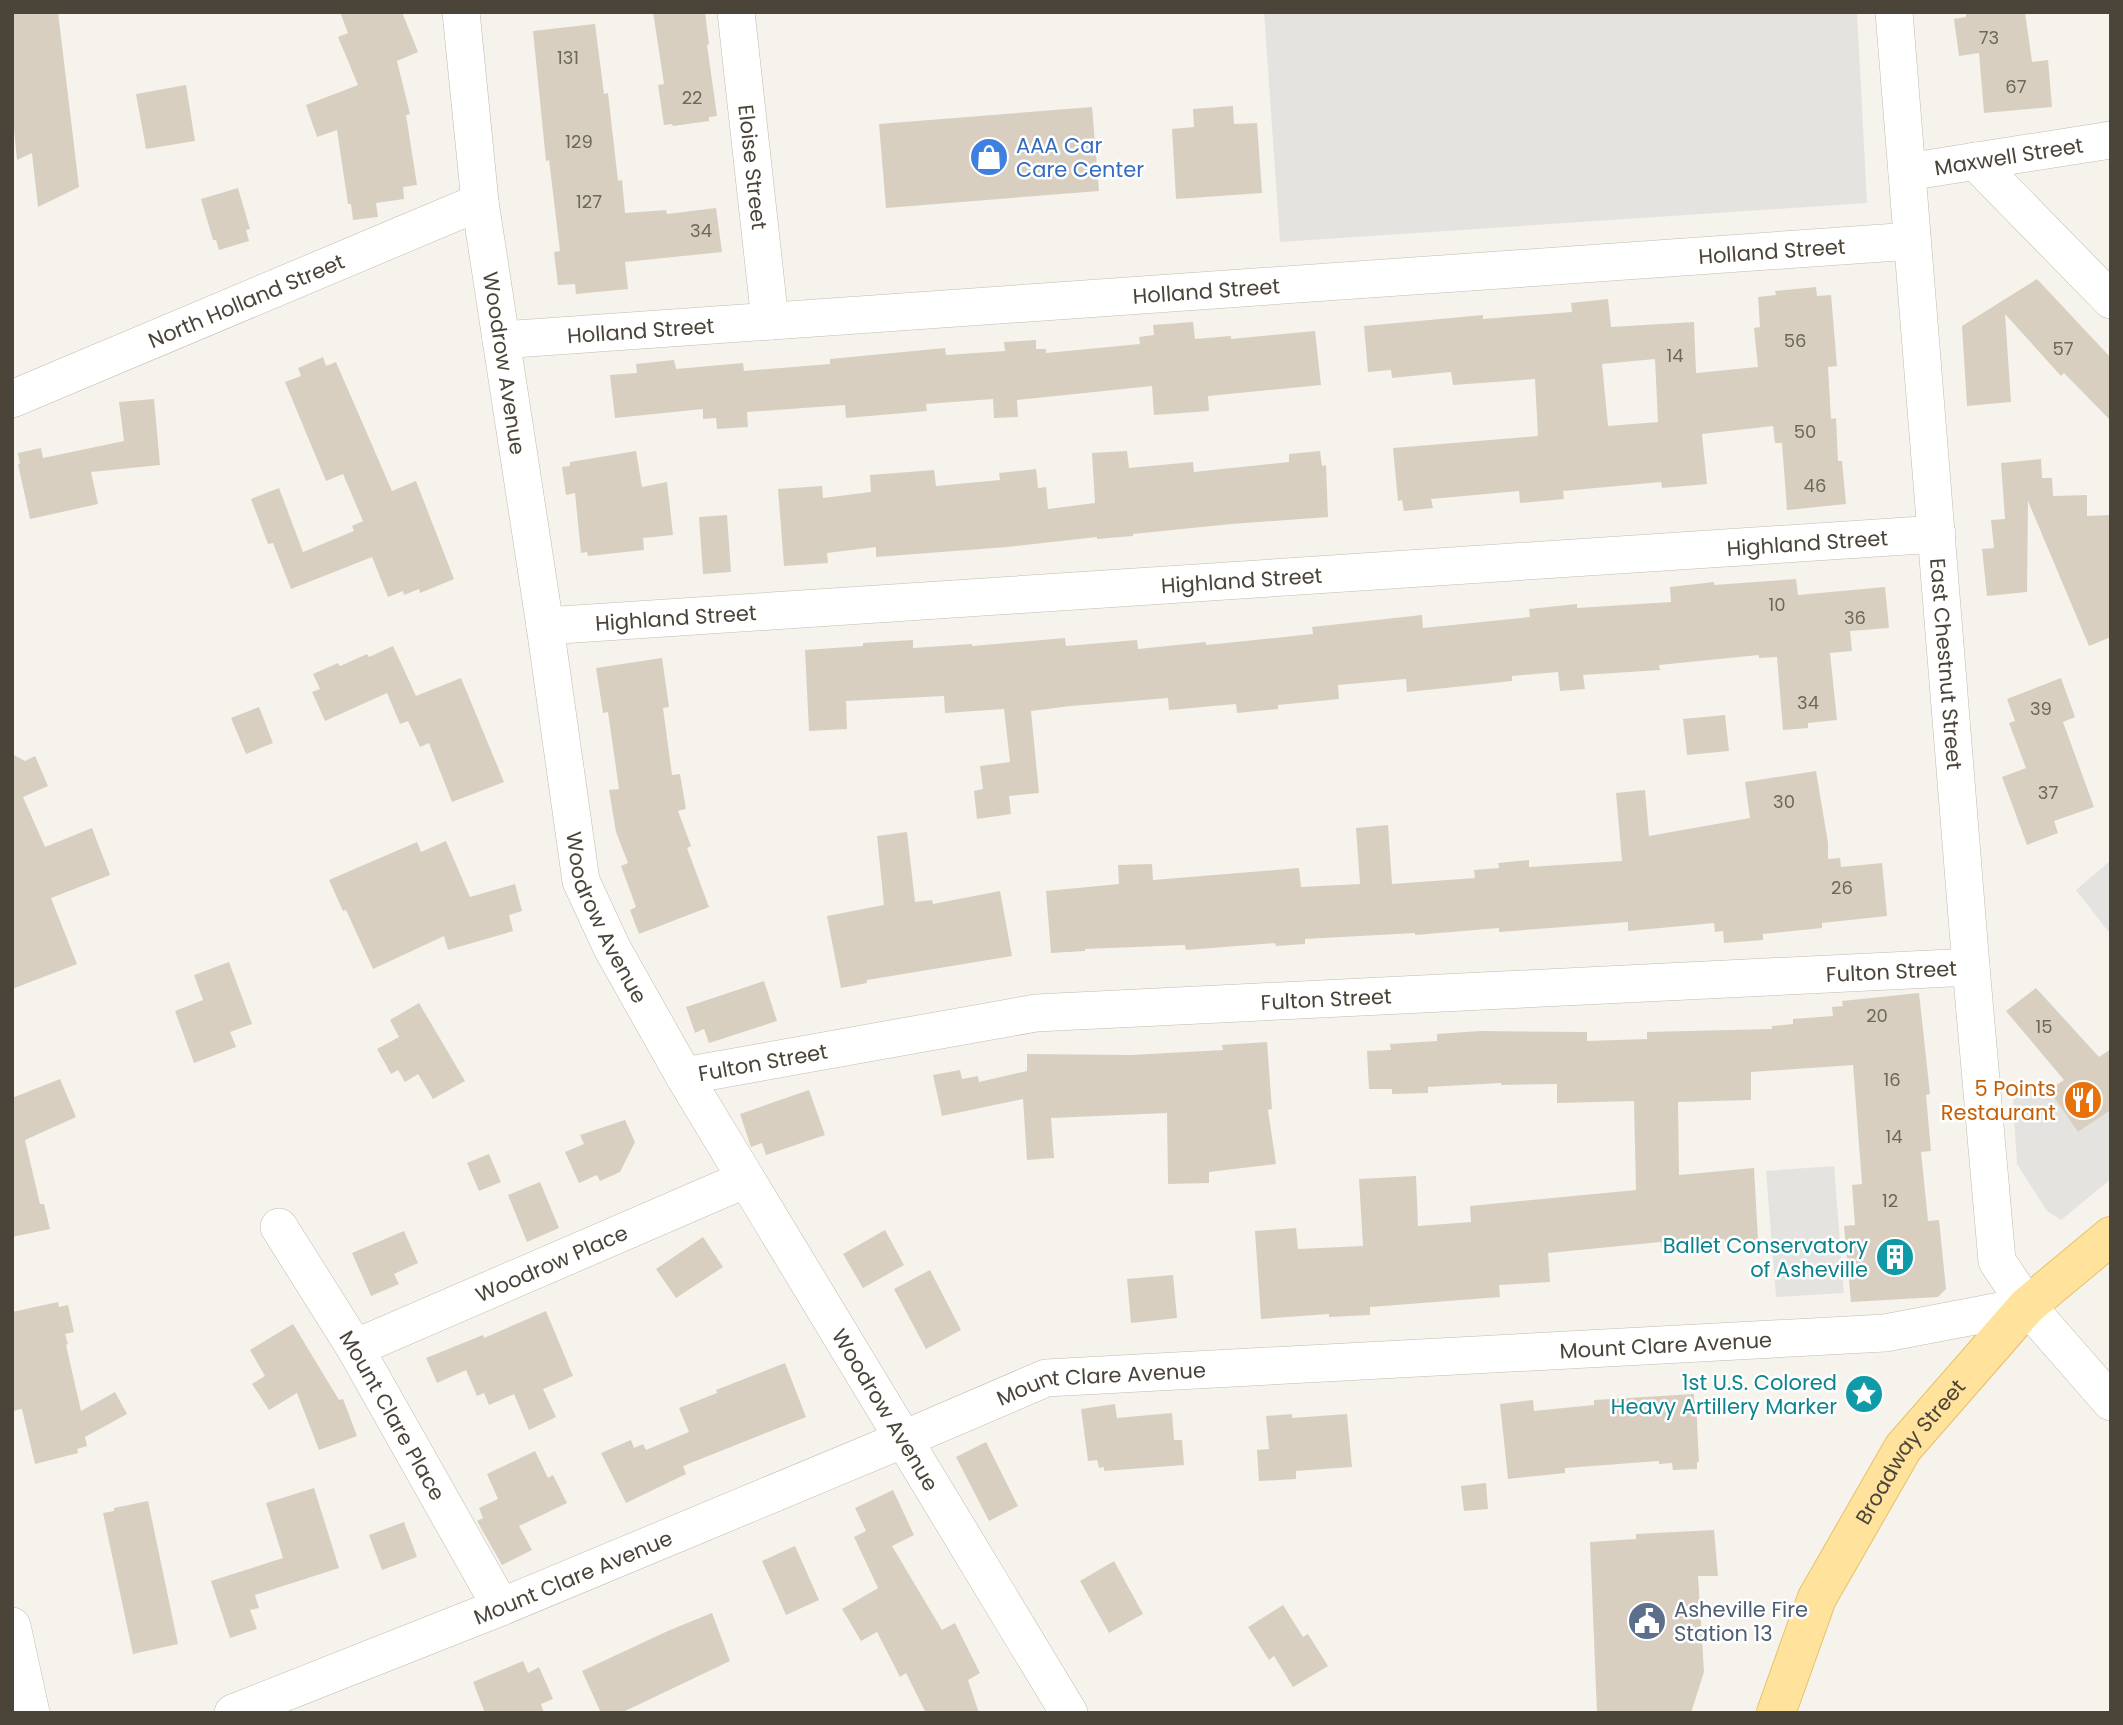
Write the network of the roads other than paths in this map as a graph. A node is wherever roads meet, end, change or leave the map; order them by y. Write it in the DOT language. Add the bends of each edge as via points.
graph roads {
  1 [pos="461,12"];
  2 [pos="736,12"];
  3 [pos="1894,12"];
  4 [pos="2111,140"];
  5 [pos="1975,161"];
  6 [pos="1907,173"];
  7 [pos="480,202"];
  8 [pos="1912,242"];
  9 [pos="2111,300"];
  10 [pos="770,321"];
  11 [pos="501,340"];
  12 [pos="12,399"];
  13 [pos="1937,534"];
  14 [pos="545,626"];
  15 [pos="1971,967"];
  16 [pos="684,1076"];
  17 [pos="746,1179"];
  18 [pos="279,1227"];
  19 [pos="2111,1236"];
  20 [pos="2027,1306"];
  21 [pos="355,1348"];
  22 [pos="2111,1402"];
  23 [pos="904,1439"];
  24 [pos="501,1606"];
  25 [pos="12,1626"];
  26 [pos="32,1713"];
  27 [pos="233,1713"];
  28 [pos="1069,1713"];
  29 [pos="1776,1713"];
  1 -- 7 [label="street, Woodrow Avenue"];
  2 -- 10 [label="street, Eloise Street"];
  3 -- 6 [label="street, East Chestnut Street"];
  4 -- 5 [label="street, Maxwell Street"];
  5 -- 6 [label="street, Maxwell Street"];
  5 -- 9 [label="street"];
  6 -- 8 [label="street, East Chestnut Street"];
  7 -- 11 [label="street, Woodrow Avenue"];
  7 -- 12 [label="street, North Holland Street"];
  8 -- 10 [label="street, Holland Street"];
  8 -- 13 [label="street, East Chestnut Street"];
  10 -- 11 [label="street, Holland Street"];
  11 -- 14 [label="street, Woodrow Avenue"];
  13 -- 14 [label="street, Highland Street"];
  13 -- 15 [label="street, East Chestnut Street"];
  14 -- 16 [label="street, Woodrow Avenue" via="581,881 612,948"];
  15 -- 16 [label="street, Fulton Street" via="1036,1013"];
  15 -- 20 [label="street, East Chestnut Street" via="1997,1261"];
  16 -- 17 [label="street, Woodrow Avenue"];
  17 -- 21 [label="street, Woodrow Place"];
  17 -- 23 [label="street, Woodrow Avenue"];
  18 -- 21 [label="street, Mount Clare Place"];
  19 -- 20 [label="main road, Broadway Street"];
  20 -- 22 [label="street, East Chestnut Street"];
  20 -- 23 [label="street, Mount Clare Avenue" via="1885,1333 1046,1378"];
  20 -- 29 [label="main road, Broadway Street" via="1902,1448 1817,1598"];
  21 -- 24 [label="street, Mount Clare Place"];
  23 -- 24 [label="street, Mount Clare Avenue"];
  23 -- 28 [label="street, Woodrow Avenue"];
  24 -- 27 [label="street, Mount Clare Avenue"];
  25 -- 26 [label="street"];
}
